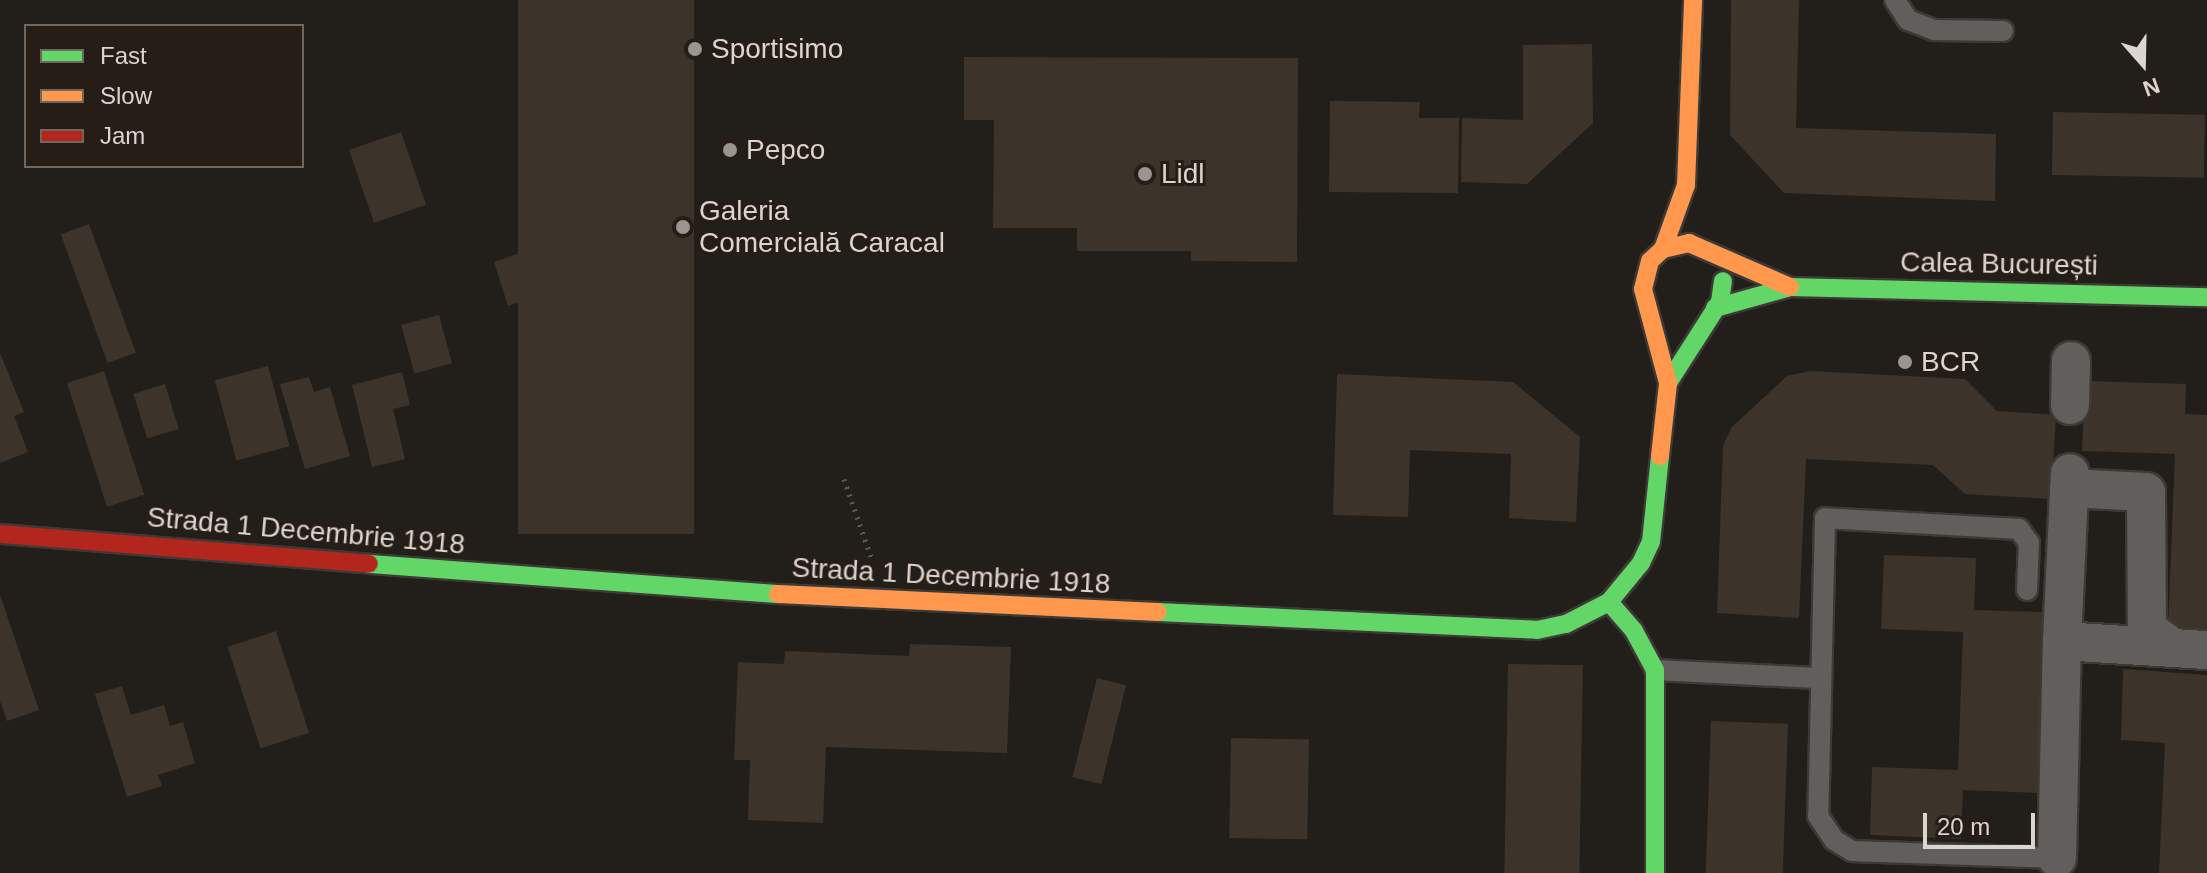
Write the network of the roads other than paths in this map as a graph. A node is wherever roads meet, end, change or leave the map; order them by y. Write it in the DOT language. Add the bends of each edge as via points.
graph roads {
  1 [pos="1693,0"];
  2 [pos="1895,0"];
  3 [pos="2003,31"];
  4 [pos="1686,185"];
  5 [pos="1663,249"];
  6 [pos="1710,253"];
  7 [pos="1790,287"];
  8 [pos="2207,297"];
  9 [pos="1649,306"];
  10 [pos="1712,311"];
  11 [pos="2071,361"];
  12 [pos="1668,383"];
  13 [pos="2070,405"];
  14 [pos="0,534"];
  15 [pos="2027,590"];
  16 [pos="1609,602"];
  17 [pos="2062,641"];
  18 [pos="2190,649"];
  19 [pos="1655,670"];
  20 [pos="1818,678"];
  21 [pos="2065,858"];
  22 [pos="1971,864"];
  23 [pos="1655,873"];
  1 -- 4 [label="main road"];
  2 -- 3 [label="lane" via="1908,20 1934,30"];
  4 -- 5 [label="main road"];
  4 -- 6 [label="main road"];
  5 -- 6 [label="main road" via="1689,243"];
  5 -- 9 [label="main road" via="1650,261 1642,280"];
  6 -- 7 [label="main road"];
  6 -- 10 [label="main road" via="1723,277"];
  7 -- 8 [label="main road, Calea București"];
  7 -- 10 [label="main road"];
  9 -- 10 [label="main road" via="1677,324"];
  9 -- 12 [label="main road"];
  10 -- 12 [label="main road"];
  11 -- 13 [label="street"];
  12 -- 16 [label="main road" via="1651,542"];
  14 -- 16 [label="main road, Strada 1 Decembrie 1918" via="710,591 1493,630 1566,624"];
  15 -- 20 [label="lane" via="2029,543 2019,529 1825,518"];
  16 -- 19 [label="main road" via="1634,631"];
  17 -- 18 [label="street"];
  17 -- 18 [label="street" via="2070,480 2146,492 2147,629"];
  17 -- 21 [label="street"];
  19 -- 20 [label="lane"];
  19 -- 23 [label="main road"];
  20 -- 22 [label="lane" via="1818,816 1834,840 1852,851"];
  21 -- 22 [label="lane"];
}
